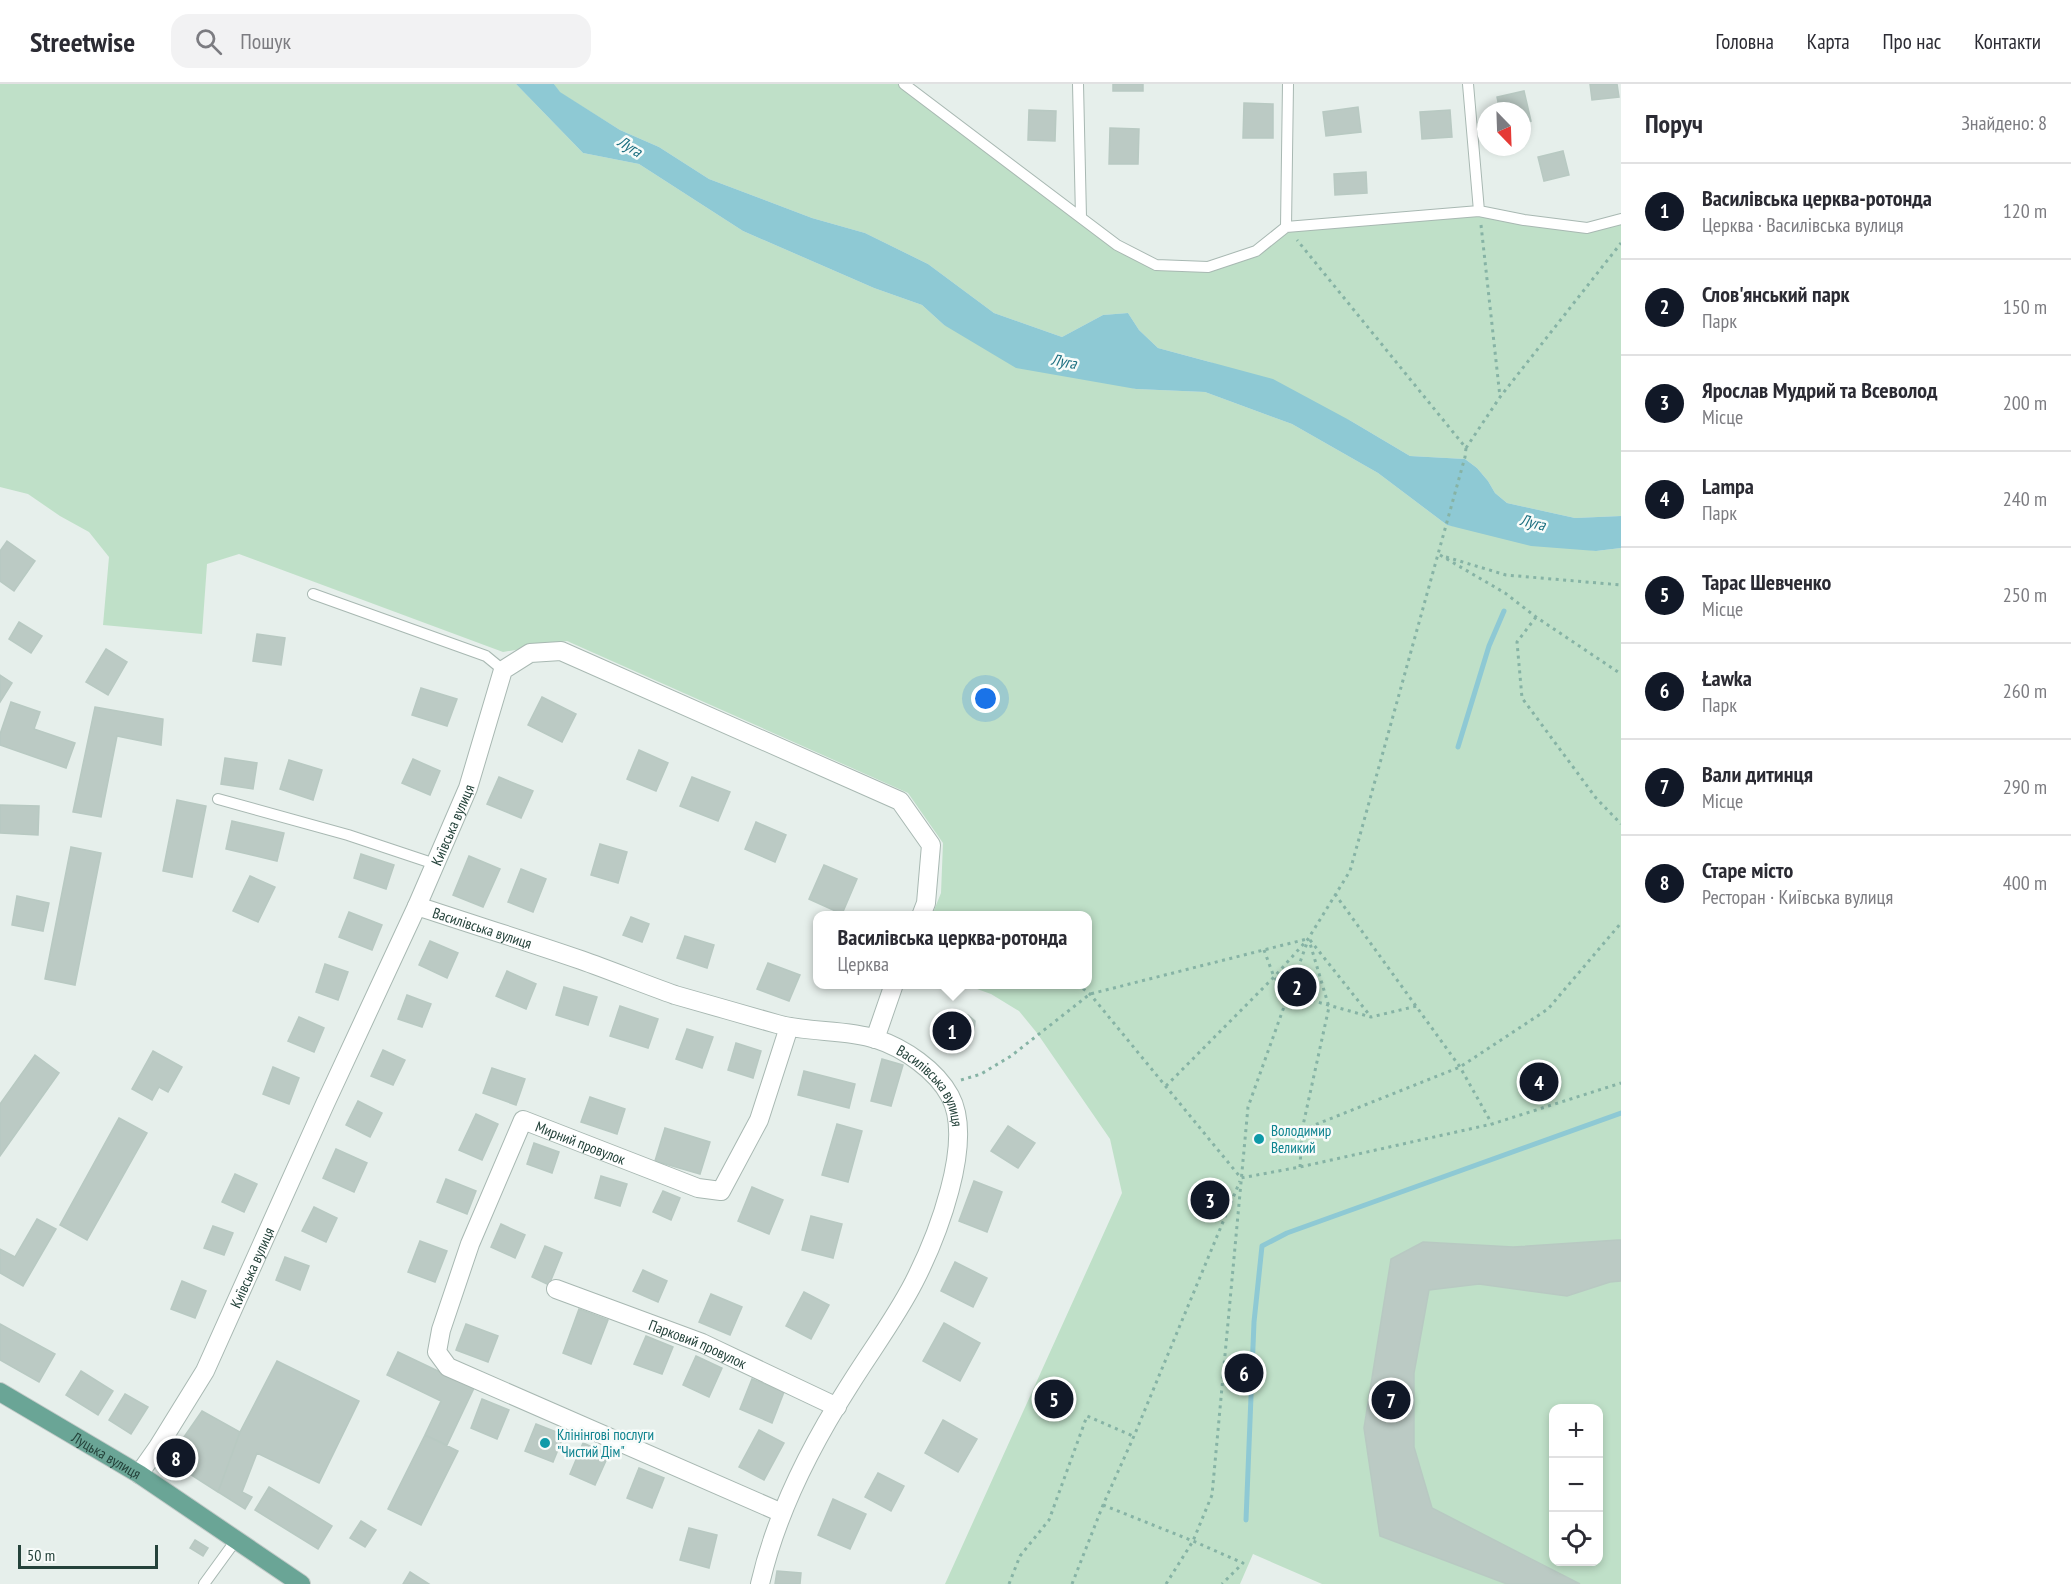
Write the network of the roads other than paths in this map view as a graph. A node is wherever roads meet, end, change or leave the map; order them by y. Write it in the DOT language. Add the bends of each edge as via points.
graph roads {
  1 [pos="904,84"];
  2 [pos="1078,84"];
  3 [pos="1288,84"];
  4 [pos="1468,84"];
  5 [pos="1479,211"];
  6 [pos="1081,217"];
  7 [pos="1621,219"];
  8 [pos="1286,227"];
  9 [pos="313,594"];
  10 [pos="503,670"];
  11 [pos="218,799"];
  12 [pos="435,864"];
  13 [pos="417,906"];
  14 [pos="923,911"];
  15 [pos="892,989"];
  16 [pos="789,1027"];
  17 [pos="875,1039"];
  18 [pos="556,1289"];
  19 [pos="0,1392"];
  20 [pos="837,1407"];
  21 [pos="139,1474"];
  22 [pos="782,1513"];
  23 [pos="236,1540"];
  24 [pos="204,1584"];
  25 [pos="301,1584"];
  26 [pos="760,1584"];
  1 -- 6 [label="lane"];
  2 -- 6 [label="lane"];
  3 -- 8 [label="lane"];
  4 -- 5 [label="lane"];
  5 -- 7 [label="lane" via="1587,228"];
  5 -- 8 [label="lane"];
  6 -- 8 [label="lane" via="1117,245 1156,265 1208,267 1256,251"];
  9 -- 10 [label="lane" via="486,656"];
  10 -- 12 [label="street, Київська вулиця" via="468,788"];
  10 -- 14 [label="street" via="530,653 561,651 900,801 931,845"];
  11 -- 12 [label="lane"];
  12 -- 13 [label="street, Київська вулиця"];
  13 -- 16 [label="street, Василівська вулиця" via="675,994"];
  13 -- 21 [label="street, Київська вулиця" via="205,1371"];
  15 -- 17 [label="street"];
  16 -- 17 [label="street, Василівська вулиця"];
  16 -- 22 [label="street, Мирний провулок" via="759,1120 720,1191 698,1188 523,1120 470,1244 437,1352 448,1367"];
  17 -- 20 [label="street, Василівська вулиця" via="909,1056 940,1082 956,1108 959,1147 932,1243 900,1306"];
  18 -- 20 [label="street, Парковий провулок" via="702,1343"];
  19 -- 21 [label="main road, Луцька вулиця"];
  20 -- 22 [label="street, Василівська вулиця"];
  21 -- 23 [label="main road, Луцька вулиця"];
  22 -- 26 [label="street, Василівська вулиця"];
  23 -- 24 [label="lane"];
  23 -- 25 [label="main road, Луцька вулиця"];
}
